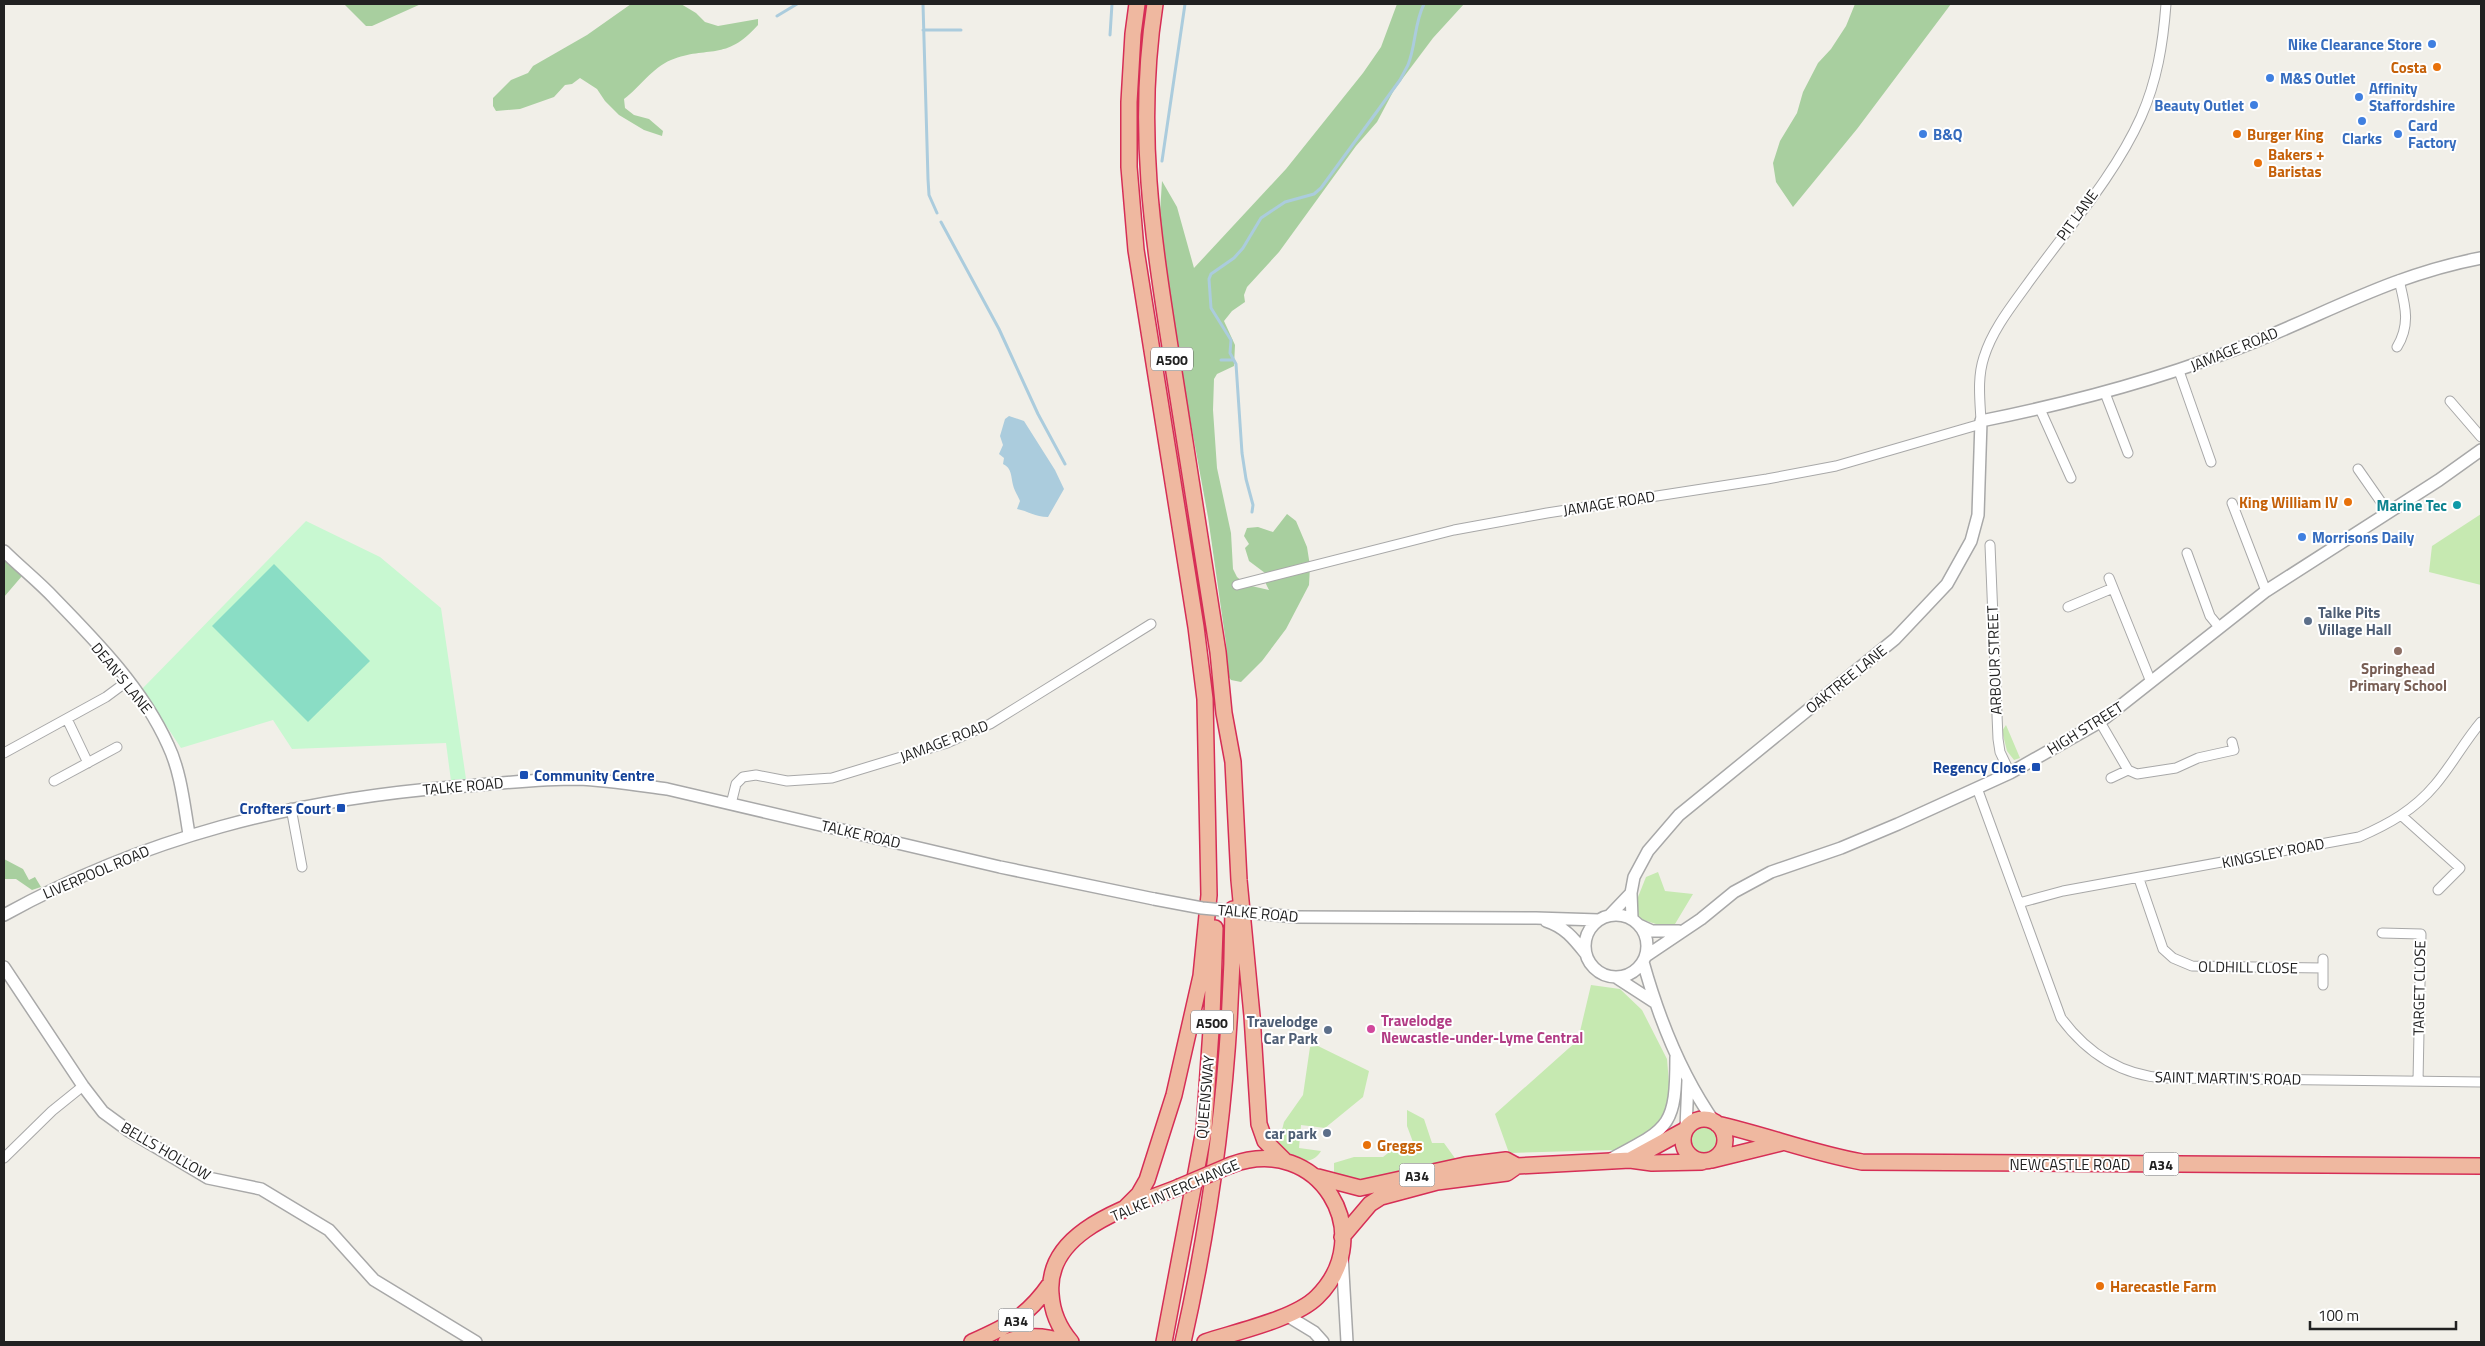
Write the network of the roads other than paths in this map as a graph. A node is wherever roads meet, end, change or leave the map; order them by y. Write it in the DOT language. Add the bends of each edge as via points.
graph roads {
  1 [pos="1137,4"];
  2 [pos="1156,4"];
  3 [pos="2166,4"];
  4 [pos="2481,258"];
  5 [pos="2399,280"];
  6 [pos="2397,347"];
  7 [pos="2179,371"];
  8 [pos="2105,393"];
  9 [pos="2450,401"];
  10 [pos="2040,409"];
  11 [pos="1981,422"];
  12 [pos="2481,437"];
  13 [pos="2481,450"];
  14 [pos="2128,453"];
  15 [pos="2211,462"];
  16 [pos="2358,469"];
  17 [pos="2071,478"];
  18 [pos="2232,503"];
  19 [pos="2388,512"];
  20 [pos="1990,544"];
  21 [pos="4,551"];
  22 [pos="2187,554"];
  23 [pos="2109,578"];
  24 [pos="1236,585"];
  25 [pos="2112,588"];
  26 [pos="2266,591"];
  27 [pos="2068,607"];
  28 [pos="1151,624"];
  29 [pos="2220,627"];
  30 [pos="129,680"];
  31 [pos="2151,682"];
  32 [pos="1204,699"];
  33 [pos="1224,713"];
  34 [pos="67,719"];
  35 [pos="2100,722"];
  36 [pos="2481,722"];
  37 [pos="2232,742"];
  38 [pos="117,747"];
  39 [pos="4,753"];
  40 [pos="88,763"];
  41 [pos="2128,770"];
  42 [pos="2010,773"];
  43 [pos="2111,778"];
  44 [pos="54,782"];
  45 [pos="1977,788"];
  46 [pos="731,804"];
  47 [pos="290,808"];
  48 [pos="2402,816"];
  49 [pos="189,834"];
  50 [pos="302,867"];
  51 [pos="2138,879"];
  52 [pos="2438,890"];
  53 [pos="1630,893"];
  54 [pos="2019,903"];
  55 [pos="4,914"];
  56 [pos="1610,915"];
  57 [pos="1536,918"];
  58 [pos="1599,920"];
  59 [pos="1635,921"];
  60 [pos="1680,931"];
  61 [pos="2382,933"];
  62 [pos="1586,954"];
  63 [pos="1645,959"];
  64 [pos="4,967"];
  65 [pos="1618,978"];
  66 [pos="2323,985"];
  67 [pos="1654,1002"];
  68 [pos="1676,1054"];
  69 [pos="1688,1080"];
  70 [pos="2418,1081"];
  71 [pos="2481,1082"];
  72 [pos="83,1086"];
  73 [pos="1716,1123"];
  74 [pos="1686,1129"];
  75 [pos="1781,1143"];
  76 [pos="4,1158"];
  77 [pos="1630,1160"];
  78 [pos="1285,1161"];
  79 [pos="1707,1161"];
  80 [pos="1605,1162"];
  81 [pos="1517,1166"];
  82 [pos="2481,1166"];
  83 [pos="1318,1177"];
  84 [pos="1122,1211"];
  85 [pos="1342,1241"];
  86 [pos="1050,1284"];
  87 [pos="1286,1315"];
  88 [pos="1251,1327"];
  89 [pos="476,1342"];
  90 [pos="972,1342"];
  91 [pos="1006,1342"];
  92 [pos="1063,1342"];
  93 [pos="1071,1342"];
  94 [pos="1164,1342"];
  95 [pos="1183,1342"];
  96 [pos="1205,1342"];
  97 [pos="1235,1342"];
  98 [pos="1323,1342"];
  99 [pos="1347,1342"];
  1 -- 32 [label="highway, A500" via="1129,102 1129,167 1136,250 1195,618"];
  2 -- 33 [label="highway, A500" via="1146,101 1146,160 1153,240 1218,652"];
  3 -- 11 [label="street, PIT LANE" via="2162,48 2140,118 2112,167 1989,343 1980,372"];
  4 -- 5 [label="street, JAMAGE ROAD" via="2441,266"];
  5 -- 6 [label="street" via="2407,326"];
  5 -- 7 [label="street, JAMAGE ROAD"];
  7 -- 8 [label="street, JAMAGE ROAD"];
  7 -- 15 [label="street"];
  8 -- 10 [label="street, JAMAGE ROAD"];
  8 -- 14 [label="street"];
  9 -- 12 [label="street"];
  10 -- 11 [label="street, JAMAGE ROAD"];
  10 -- 17 [label="street"];
  11 -- 24 [label="street, JAMAGE ROAD" via="1836,466 1454,530"];
  11 -- 53 [label="street, OAKTREE LANE" via="1978,515 1971,541 1947,584 1895,639 1679,815 1648,851 1634,877"];
  13 -- 19 [label="street, HIGH STREET"];
  16 -- 19 [label="street"];
  18 -- 26 [label="street"];
  19 -- 26 [label="street, HIGH STREET"];
  20 -- 42 [label="street, ARBOUR STREET" via="1998,739"];
  21 -- 30 [label="street, DEAN'S LANE" via="53,597"];
  22 -- 29 [label="street" via="2210,616"];
  23 -- 25 [label="street"];
  25 -- 27 [label="street"];
  25 -- 31 [label="street"];
  26 -- 29 [label="street, HIGH STREET"];
  28 -- 46 [label="street, JAMAGE ROAD" via="990,724 947,743 832,778 787,781 743,777 736,784"];
  29 -- 31 [label="street, HIGH STREET"];
  30 -- 34 [label="street"];
  30 -- 49 [label="street, DEAN'S LANE" via="152,713 169,747"];
  31 -- 35 [label="street, HIGH STREET"];
  32 -- 84 [label="highway" via="1209,895 1201,976 1174,1095 1148,1180"];
  32 -- 94 [label="highway, QUEENSWAY / A500" via="1211,758 1216,866 1212,1016 1204,1130"];
  33 -- 78 [label="highway" via="1233,762 1238,880 1259,1124 1265,1141"];
  33 -- 95 [label="highway, QUEENSWAY / A500" via="1232,836 1233,936 1224,1097 1219,1148"];
  34 -- 39 [label="street"];
  34 -- 40 [label="street"];
  35 -- 41 [label="street"];
  35 -- 42 [label="street, HIGH STREET"];
  36 -- 48 [label="street, KINGSLEY ROAD" via="2436,784"];
  37 -- 41 [label="street" via="2234,750 2198,758 2176,768 2142,774"];
  38 -- 40 [label="street"];
  40 -- 44 [label="street"];
  41 -- 43 [label="street"];
  42 -- 45 [label="street, HIGH STREET"];
  45 -- 54 [label="street, SAINT MARTIN'S ROAD"];
  45 -- 60 [label="street, HIGH STREET" via="1841,848 1771,872 1734,892 1701,919"];
  46 -- 47 [label="street, TALKE ROAD" via="667,789 612,781 568,780 425,789"];
  46 -- 57 [label="street, TALKE ROAD, bridge" via="1000,867 1202,908 1295,918"];
  47 -- 49 [label="street, TALKE ROAD"];
  47 -- 50 [label="street"];
  48 -- 51 [label="street, KINGSLEY ROAD" via="2359,837"];
  48 -- 52 [label="street" via="2460,868"];
  49 -- 55 [label="street, LIVERPOOL ROAD" via="130,855"];
  51 -- 54 [label="street, KINGSLEY ROAD"];
  51 -- 66 [label="street, OLDHILL CLOSE" via="2163,949 2182,963 2192,966 2323,964"];
  53 -- 56 [label="street, OAKTREE LANE"];
  53 -- 59 [label="street, OAKTREE LANE"];
  54 -- 70 [label="street, SAINT MARTIN'S ROAD" via="2061,1018 2090,1050 2119,1068 2164,1078"];
  56 -- 58 [label="street"];
  56 -- 59 [label="street"];
  57 -- 58 [label="street, TALKE ROAD"];
  57 -- 62 [label="street, TALKE ROAD" via="1558,925"];
  58 -- 62 [label="street" via="1586,938"];
  59 -- 60 [label="street" via="1652,931"];
  59 -- 63 [label="street" via="1647,942"];
  60 -- 63 [label="street, HIGH STREET"];
  61 -- 70 [label="street, TARGET CLOSE" via="2421,934"];
  62 -- 65 [label="street" via="1598,972"];
  63 -- 65 [label="street" via="1630,974"];
  63 -- 67 [label="street"];
  64 -- 72 [label="street, BELLS HOLLOW"];
  65 -- 67 [label="street"];
  67 -- 68 [label="street"];
  68 -- 69 [label="street"];
  68 -- 80 [label="street" via="1676,1093 1672,1114 1654,1136"];
  69 -- 73 [label="street"];
  69 -- 74 [label="street"];
  70 -- 71 [label="street, SAINT MARTIN'S ROAD"];
  72 -- 76 [label="street"];
  72 -- 89 [label="street, BELLS HOLLOW" via="103,1112 208,1178 261,1189 330,1230 374,1280"];
  73 -- 74 [label="highway" via="1702,1119"];
  73 -- 75 [label="highway, NEWCASTLE ROAD / A34" via="1763,1134"];
  73 -- 79 [label="highway" via="1724,1134 1725,1143 1722,1151"];
  74 -- 77 [label="highway, NEWCASTLE ROAD / A34"];
  74 -- 79 [label="highway" via="1683,1142 1686,1152 1695,1160"];
  75 -- 79 [label="highway, NEWCASTLE ROAD / A34"];
  75 -- 82 [label="highway, NEWCASTLE ROAD / A34" via="1841,1158 1886,1162"];
  77 -- 79 [label="highway, NEWCASTLE ROAD / A34" via="1652,1163"];
  77 -- 80 [label="highway, NEWCASTLE ROAD / A34"];
  78 -- 83 [label="highway, TALKE INTERCHANGE"];
  78 -- 84 [label="highway, TALKE INTERCHANGE, bridge" via="1258,1158 1231,1165"];
  80 -- 81 [label="highway, NEWCASTLE ROAD / A34"];
  81 -- 83 [label="highway, NEWCASTLE ROAD / A34" via="1506,1160 1465,1165 1360,1188"];
  81 -- 85 [label="highway, NEWCASTLE ROAD / A34" via="1507,1173 1437,1182 1381,1197 1366,1208"];
  83 -- 85 [label="highway" via="1339,1210"];
  84 -- 86 [label="highway, TALKE INTERCHANGE" via="1086,1228 1070,1241 1061,1254"];
  85 -- 87 [label="highway" via="1333,1272 1317,1297"];
  85 -- 99 [label="street"];
  86 -- 90 [label="highway, A34" via="1031,1308 1009,1326"];
  86 -- 93 [label="highway, TALKE INTERCHANGE" via="1055,1316"];
  87 -- 88 [label="highway"];
  87 -- 98 [label="street" via="1314,1332"];
  88 -- 96 [label="highway"];
  88 -- 97 [label="highway"];
  91 -- 92 [label="highway, A34" via="1045,1336"];
}
